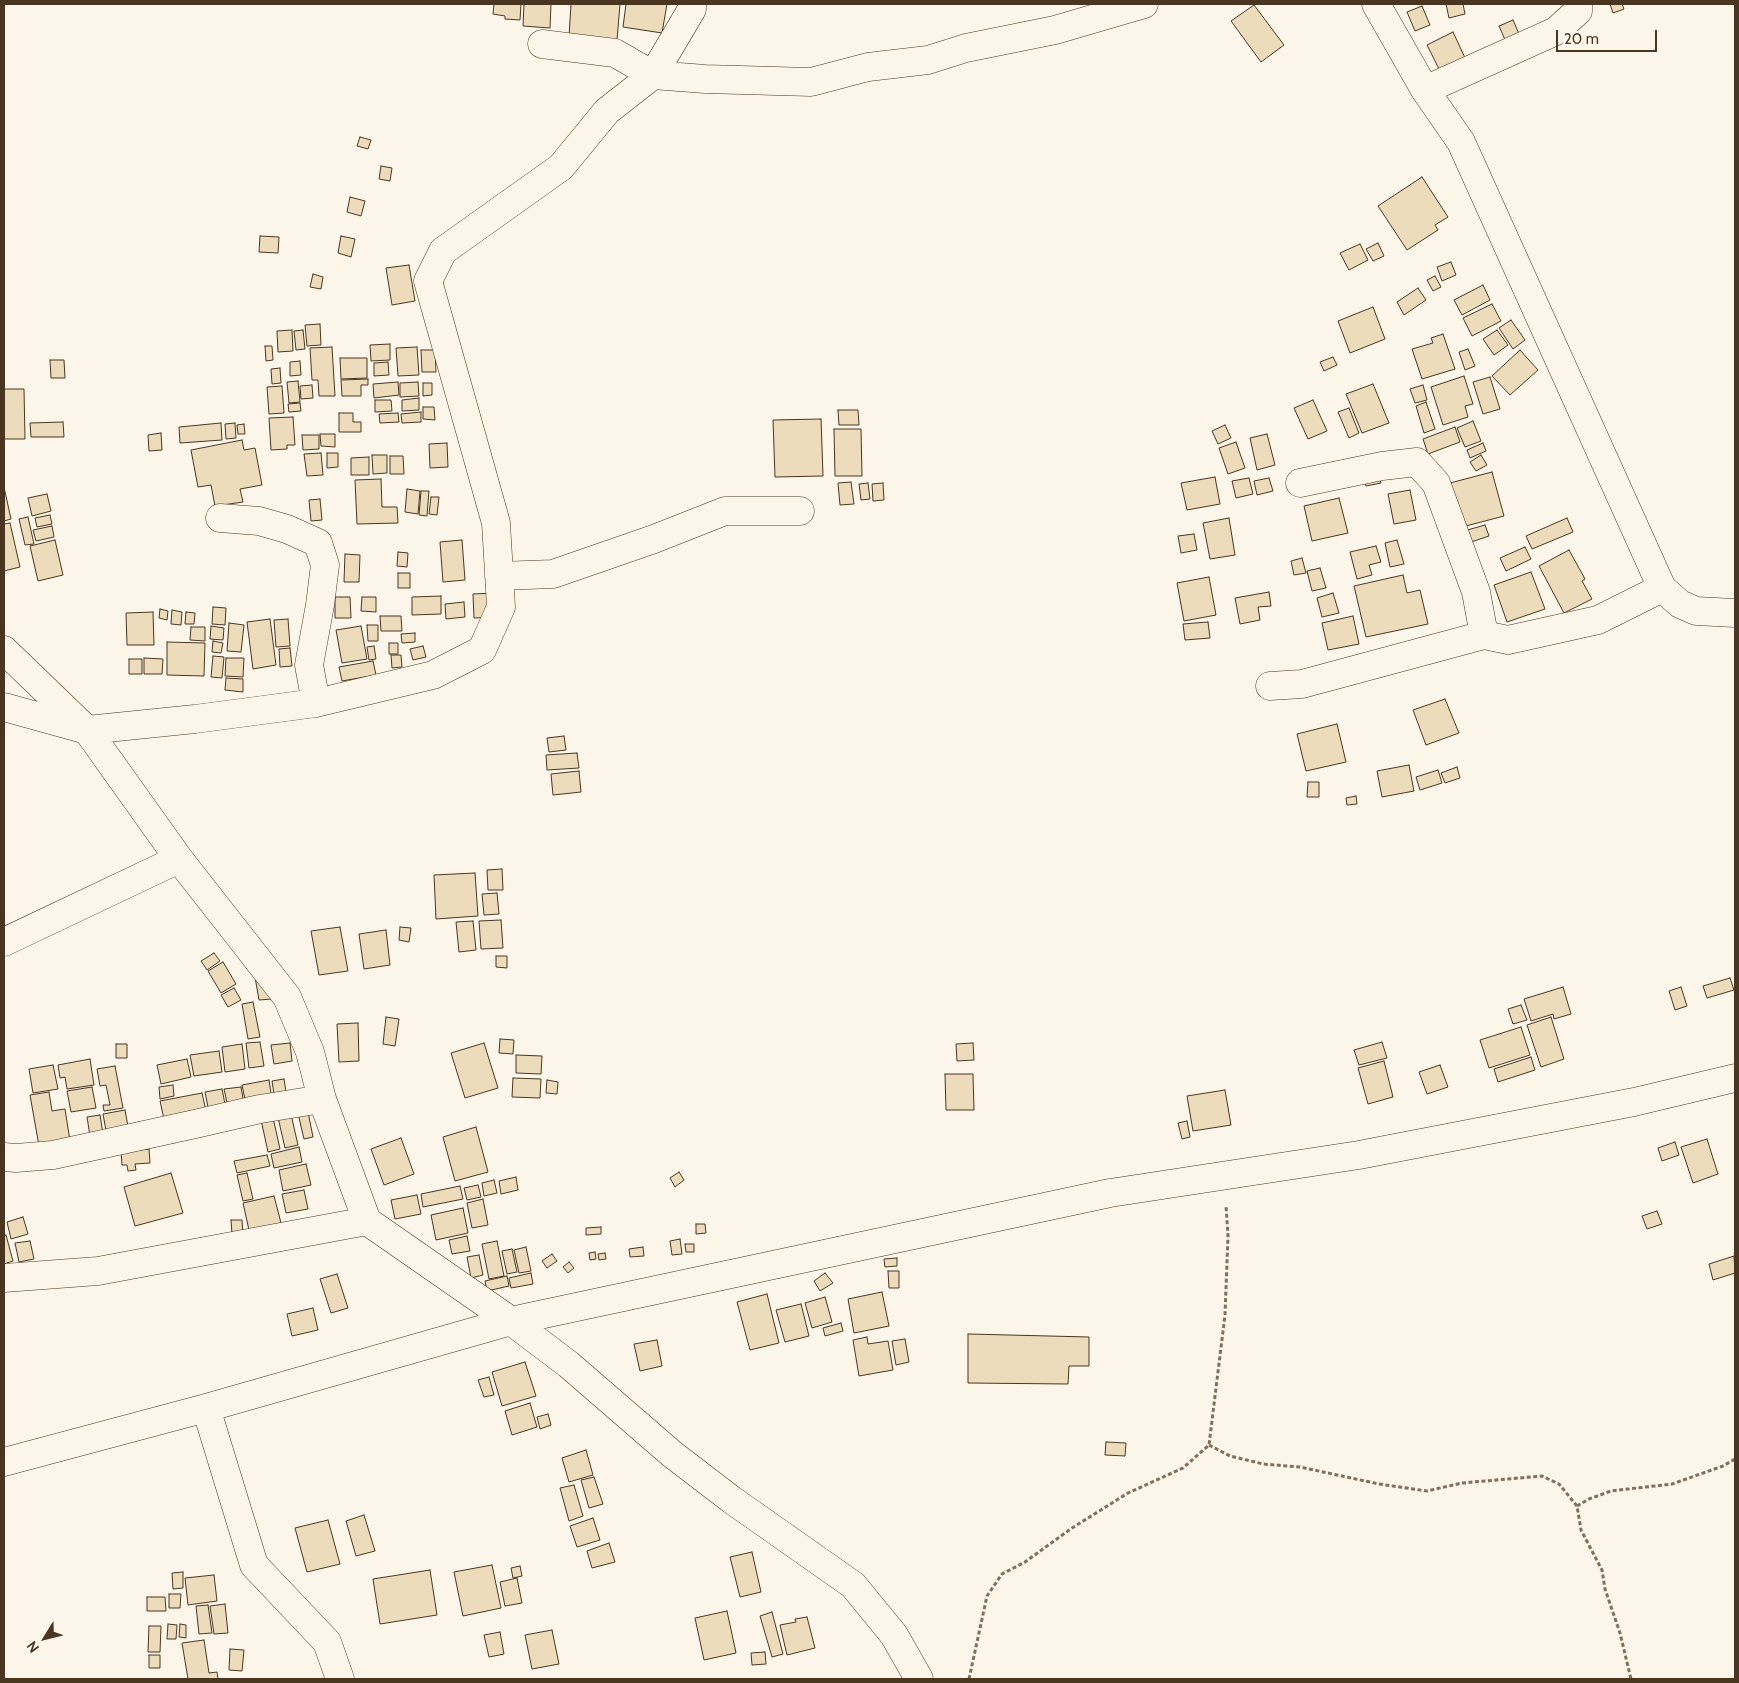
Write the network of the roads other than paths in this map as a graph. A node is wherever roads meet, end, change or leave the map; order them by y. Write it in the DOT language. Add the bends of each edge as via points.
graph roads {
  1 [pos="692,4"];
  2 [pos="1144,4"];
  3 [pos="1376,4"];
  4 [pos="1578,4"];
  5 [pos="542,44"];
  6 [pos="653,74"];
  7 [pos="1425,90"];
  8 [pos="1300,483"];
  9 [pos="800,511"];
  10 [pos="220,518"];
  11 [pos="499,576"];
  12 [pos="1662,588"];
  13 [pos="1735,613"];
  14 [pos="1484,635"];
  15 [pos="4,650"];
  16 [pos="1270,686"];
  17 [pos="316,703"];
  18 [pos="4,707"];
  19 [pos="87,730"];
  20 [pos="179,859"];
  21 [pos="4,942"];
  22 [pos="1735,1078"];
  23 [pos="322,1099"];
  24 [pos="4,1157"];
  25 [pos="367,1222"];
  26 [pos="4,1278"];
  27 [pos="510,1321"];
  28 [pos="206,1408"];
  29 [pos="4,1462"];
  30 [pos="340,1679"];
  31 [pos="919,1679"];
  1 -- 6 [label="street"];
  2 -- 6 [label="street" via="1055,30 966,48 928,60 868,67 810,82"];
  3 -- 7 [label="street"];
  4 -- 7 [label="street" via="1578,11 1556,31"];
  5 -- 6 [label="street" via="615,53"];
  6 -- 11 [label="street" via="607,111 561,167 443,250 428,281 496,523"];
  7 -- 12 [label="street" via="1461,142"];
  8 -- 14 [label="street" via="1417,462 1436,483 1476,592"];
  9 -- 11 [label="street" via="725,511 554,574"];
  10 -- 17 [label="street" via="259,521 318,543 325,565 309,665"];
  11 -- 17 [label="street" via="501,608 482,650 433,675"];
  12 -- 13 [label="street" via="1680,604 1696,611"];
  12 -- 14 [label="street" via="1598,620 1508,640"];
  14 -- 16 [label="street" via="1302,684"];
  15 -- 19 [label="street"];
  17 -- 19 [label="street"];
  18 -- 19 [label="street"];
  19 -- 20 [label="street"];
  20 -- 21 [label="street"];
  20 -- 23 [label="street" via="288,997 310,1052"];
  22 -- 27 [label="street" via="1634,1102 1359,1155 1110,1194"];
  23 -- 24 [label="street" via="260,1108 53,1155"];
  23 -- 25 [label="street"];
  25 -- 26 [label="street" via="98,1270"];
  25 -- 27 [label="street"];
  27 -- 28 [label="street"];
  27 -- 31 [label="street" via="568,1364 679,1460 853,1585 894,1635"];
  28 -- 29 [label="street"];
  28 -- 30 [label="street" via="254,1565 327,1642"];
}
